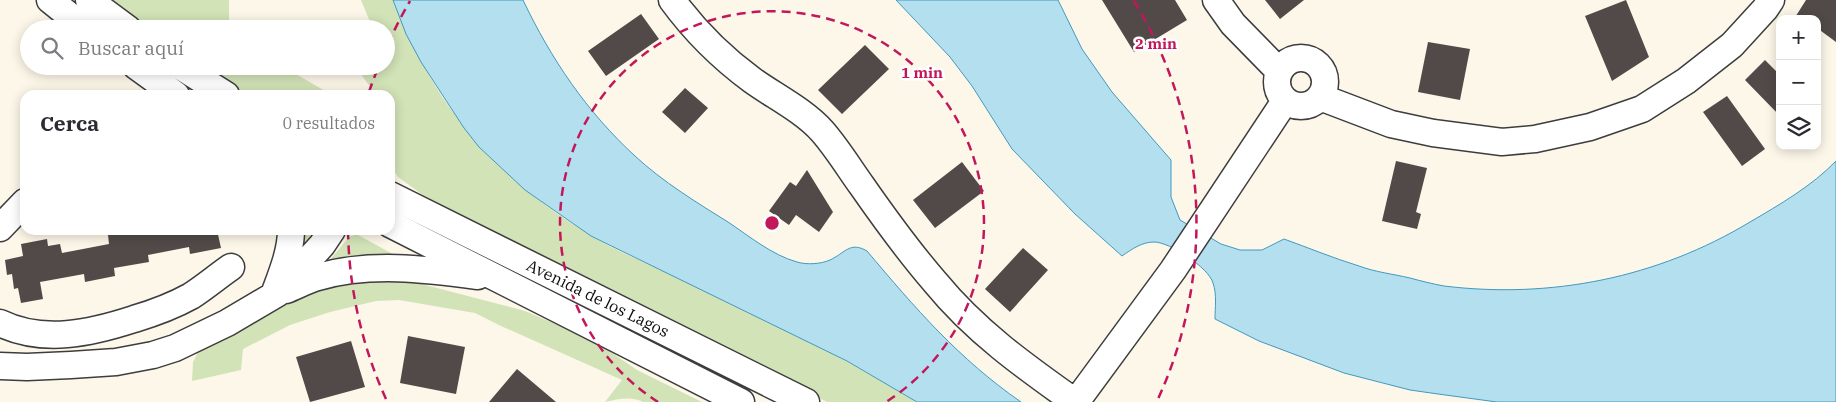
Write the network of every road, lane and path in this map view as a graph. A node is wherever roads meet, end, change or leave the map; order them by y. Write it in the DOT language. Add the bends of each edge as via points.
graph roads {
  1 [pos="50,0"];
  2 [pos="90,0"];
  3 [pos="672,0"];
  4 [pos="1216,0"];
  5 [pos="1770,0"];
  6 [pos="75,20"];
  7 [pos="116,20"];
  8 [pos="1279,71"];
  9 [pos="148,75"];
  10 [pos="194,75"];
  11 [pos="169,90"];
  12 [pos="218,90"];
  13 [pos="1320,97"];
  14 [pos="1285,101"];
  15 [pos="395,196"];
  16 [pos="20,207"];
  17 [pos="395,227"];
  18 [pos="0,228"];
  19 [pos="291,235"];
  20 [pos="329,235"];
  21 [pos="232,267"];
  22 [pos="500,280"];
  23 [pos="276,295"];
  24 [pos="0,323"];
  25 [pos="0,366"];
  26 [pos="741,402"];
  27 [pos="806,402"];
  28 [pos="1075,402"];
  1 -- 6 [label="street"];
  2 -- 7 [label="street"];
  3 -- 28 [label="street" via="715,49 821,130 897,235 977,328"];
  4 -- 8 [label="street" via="1232,24"];
  5 -- 13 [label="street" via="1732,45 1686,82 1642,109 1535,140 1502,142 1433,133 1391,124"];
  8 -- 13 [label="street" via="1291,60 1299,58 1314,62 1324,74"];
  8 -- 14 [label="street" via="1277,87"];
  9 -- 11 [label="street"];
  10 -- 12 [label="street"];
  13 -- 14 [label="street" via="1307,106 1299,107"];
  14 -- 28 [label="street" via="1173,270"];
  15 -- 27 [label="street, Avenida de los Lagos"];
  16 -- 18 [label="street"];
  17 -- 22 [label="street, Avenida de los Lagos"];
  19 -- 23 [label="street"];
  20 -- 23 [label="street"];
  21 -- 24 [label="street" via="191,296 161,310 80,333 52,335 27,332"];
  22 -- 23 [label="street" via="428,269 354,270 317,277"];
  22 -- 26 [label="street, Avenida de los Lagos"];
  23 -- 25 [label="street" via="227,323 154,355 71,366"];
}
